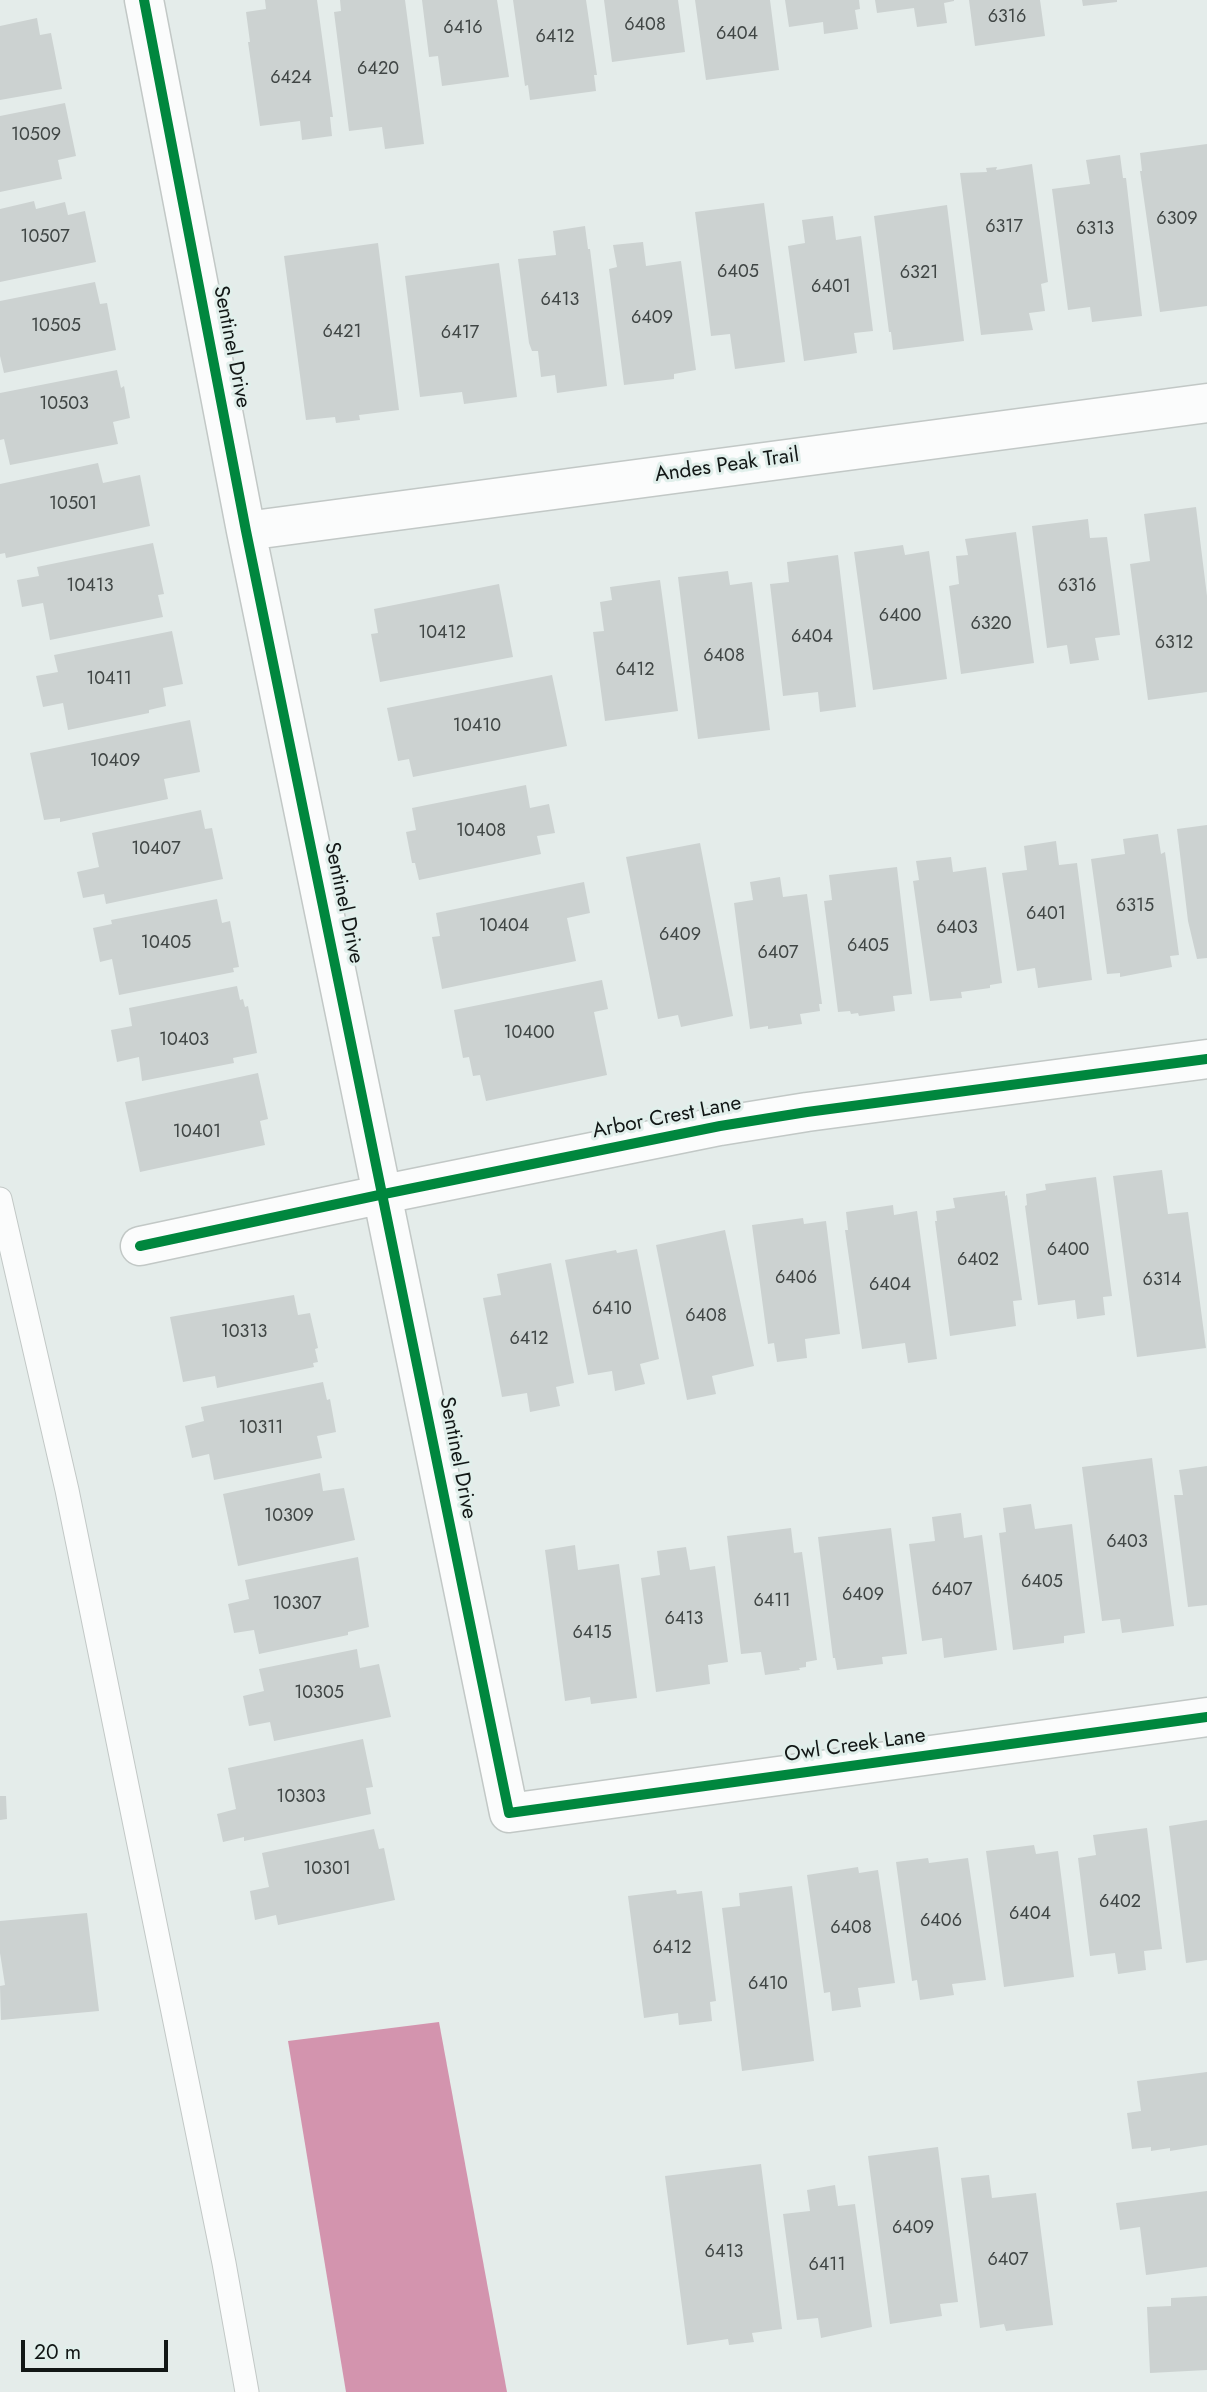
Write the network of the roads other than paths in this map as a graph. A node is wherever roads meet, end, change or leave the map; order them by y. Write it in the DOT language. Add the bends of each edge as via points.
graph roads {
  1 [pos="144,0"];
  2 [pos="1207,403"];
  3 [pos="246,531"];
  4 [pos="1207,1059"];
  5 [pos="384,1194"];
  6 [pos="0,1199"];
  7 [pos="139,1246"];
  8 [pos="1207,1717"];
  9 [pos="509,1813"];
  10 [pos="247,2392"];
  1 -- 3 [label="street, Sentinel Drive"];
  2 -- 3 [label="street, Andes Peak Trail"];
  3 -- 5 [label="street, Sentinel Drive"];
  4 -- 5 [label="street, Arbor Crest Lane" via="732,1124"];
  5 -- 7 [label="street, Arbor Crest Lane"];
  5 -- 9 [label="street, Sentinel Drive"];
  6 -- 10 [label="lane" via="70,1504"];
  8 -- 9 [label="street, Owl Creek Lane"];
}
